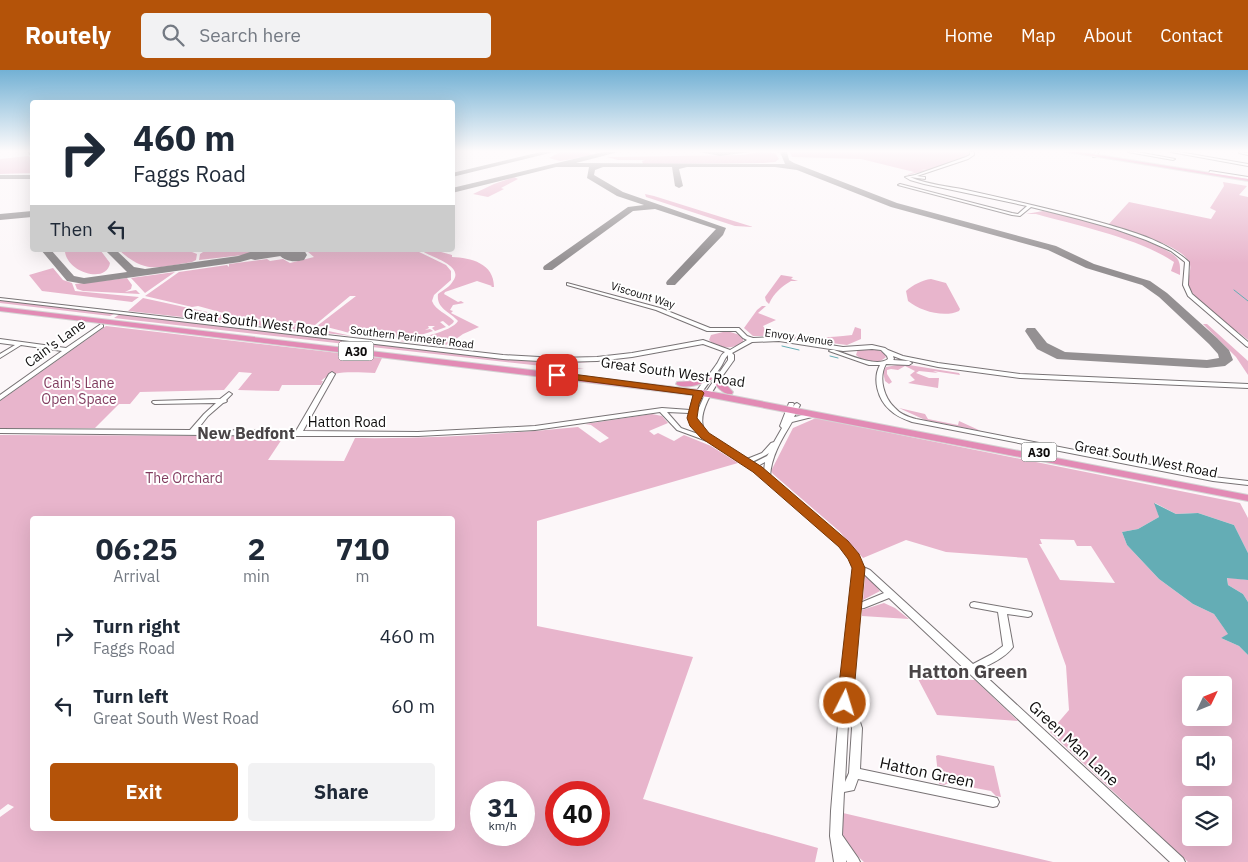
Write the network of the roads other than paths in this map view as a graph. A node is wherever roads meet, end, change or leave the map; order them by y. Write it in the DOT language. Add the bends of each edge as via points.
graph roads {
  1 [pos="915,189"];
  2 [pos="956,189"];
  3 [pos="1030,206"];
  4 [pos="569,284"];
  5 [pos="0,299"];
  6 [pos="1,308"];
  7 [pos="104,324"];
  8 [pos="709,330"];
  9 [pos="751,340"];
  10 [pos="0,341"];
  11 [pos="703,342"];
  12 [pos="20,344"];
  13 [pos="1248,345"];
  14 [pos="857,348"];
  15 [pos="67,350"];
  16 [pos="728,351"];
  17 [pos="885,351"];
  18 [pos="0,356"];
  19 [pos="860,360"];
  20 [pos="885,363"];
  21 [pos="332,374"];
  22 [pos="1020,376"];
  23 [pos="879,377"];
  24 [pos="707,387"];
  25 [pos="1248,388"];
  26 [pos="229,394"];
  27 [pos="2,396"];
  28 [pos="224,401"];
  29 [pos="155,402"];
  30 [pos="662,410"];
  31 [pos="793,410"];
  32 [pos="692,411"];
  33 [pos="701,412"];
  34 [pos="0,431"];
  35 [pos="701,431"];
  36 [pos="192,433"];
  37 [pos="298,434"];
  38 [pos="712,440"];
  39 [pos="770,457"];
  40 [pos="750,464"];
  41 [pos="767,477"];
  42 [pos="1248,483"];
  43 [pos="1248,492"];
  44 [pos="1248,498"];
  45 [pos="858,568"];
  46 [pos="890,594"];
  47 [pos="855,605"];
  48 [pos="974,605"];
  49 [pos="1002,610"];
  50 [pos="1028,614"];
  51 [pos="972,669"];
  52 [pos="844,716"];
  53 [pos="854,773"];
  54 [pos="839,786"];
  55 [pos="993,802"];
  56 [pos="837,842"];
  57 [pos="840,862"];
  58 [pos="845,862"];
  59 [pos="854,862"];
  60 [pos="1179,862"];
  1 -- 3 [label="street" via="1019,215"];
  2 -- 3 [label="street"];
  3 -- 13 [label="street" via="1114,228 1177,253 1188,265 1184,283 1189,293"];
  4 -- 8 [label="street, Viscount Way" via="658,309"];
  5 -- 11 [label="street, Southern Perimeter Road" via="532,359 615,357"];
  6 -- 7 [label="highway, A30"];
  6 -- 24 [label="highway, Great South West Road / A30"];
  7 -- 15 [label="street, Cain's Lane"];
  7 -- 24 [label="highway, Great South West Road / A30"];
  8 -- 9 [label="street" via="737,329"];
  8 -- 11 [label="street"];
  9 -- 14 [label="street, Envoy Avenue" via="778,339"];
  9 -- 16 [label="street" via="751,344 742,349"];
  9 -- 19 [label="street, Envoy Avenue" via="813,347"];
  10 -- 12 [label="street"];
  11 -- 16 [label="street" via="715,349"];
  12 -- 15 [label="street"];
  12 -- 18 [label="street"];
  14 -- 17 [label="street, Envoy Avenue" via="872,347"];
  14 -- 19 [label="street" via="853,354"];
  15 -- 27 [label="street, Cain's Lane"];
  16 -- 24 [label="street"];
  17 -- 20 [label="street" via="891,357"];
  17 -- 22 [label="street" via="938,365"];
  19 -- 20 [label="street" via="871,364"];
  19 -- 23 [label="street"];
  20 -- 22 [label="street" via="904,362 981,375"];
  20 -- 23 [label="street" via="880,368"];
  21 -- 37 [label="street"];
  22 -- 25 [label="street"];
  23 -- 42 [label="street" via="890,408 914,421"];
  24 -- 31 [label="highway, Great South West Road / A30"];
  24 -- 31 [label="highway, Great South West Road / A30"];
  24 -- 32 [label="street"];
  24 -- 33 [label="street"];
  26 -- 28 [label="street"];
  28 -- 29 [label="street"];
  28 -- 36 [label="street" via="206,415"];
  30 -- 32 [label="street, Hatton Road"];
  30 -- 37 [label="street, Hatton Road" via="509,430"];
  30 -- 38 [label="street" via="679,428"];
  31 -- 39 [label="street"];
  31 -- 40 [label="street" via="769,450"];
  31 -- 43 [label="highway, Great South West Road / A30"];
  31 -- 44 [label="highway, Great South West Road / A30"];
  32 -- 33 [label="street, Hatton Road"];
  32 -- 35 [label="street" via="694,423"];
  33 -- 35 [label="street"];
  34 -- 36 [label="street, Hatton Road"];
  35 -- 38 [label="street"];
  36 -- 37 [label="street, Hatton Road"];
  38 -- 40 [label="street"];
  39 -- 40 [label="street"];
  39 -- 41 [label="street"];
  40 -- 41 [label="street"];
  41 -- 45 [label="street" via="844,544"];
  45 -- 46 [label="street, Green Man Lane" via="867,572"];
  45 -- 47 [label="street"];
  46 -- 47 [label="street" via="861,606"];
  46 -- 51 [label="street, Green Man Lane"];
  47 -- 52 [label="street"];
  48 -- 49 [label="street"];
  49 -- 50 [label="street"];
  49 -- 51 [label="street" via="1008,647"];
  51 -- 60 [label="street, Green Man Lane"];
  52 -- 53 [label="street" via="855,722"];
  52 -- 54 [label="street"];
  53 -- 54 [label="street" via="850,786"];
  53 -- 55 [label="street, Hatton Green"];
  54 -- 56 [label="street"];
  56 -- 57 [label="street"];
  56 -- 58 [label="street"];
  56 -- 59 [label="street"];
}
